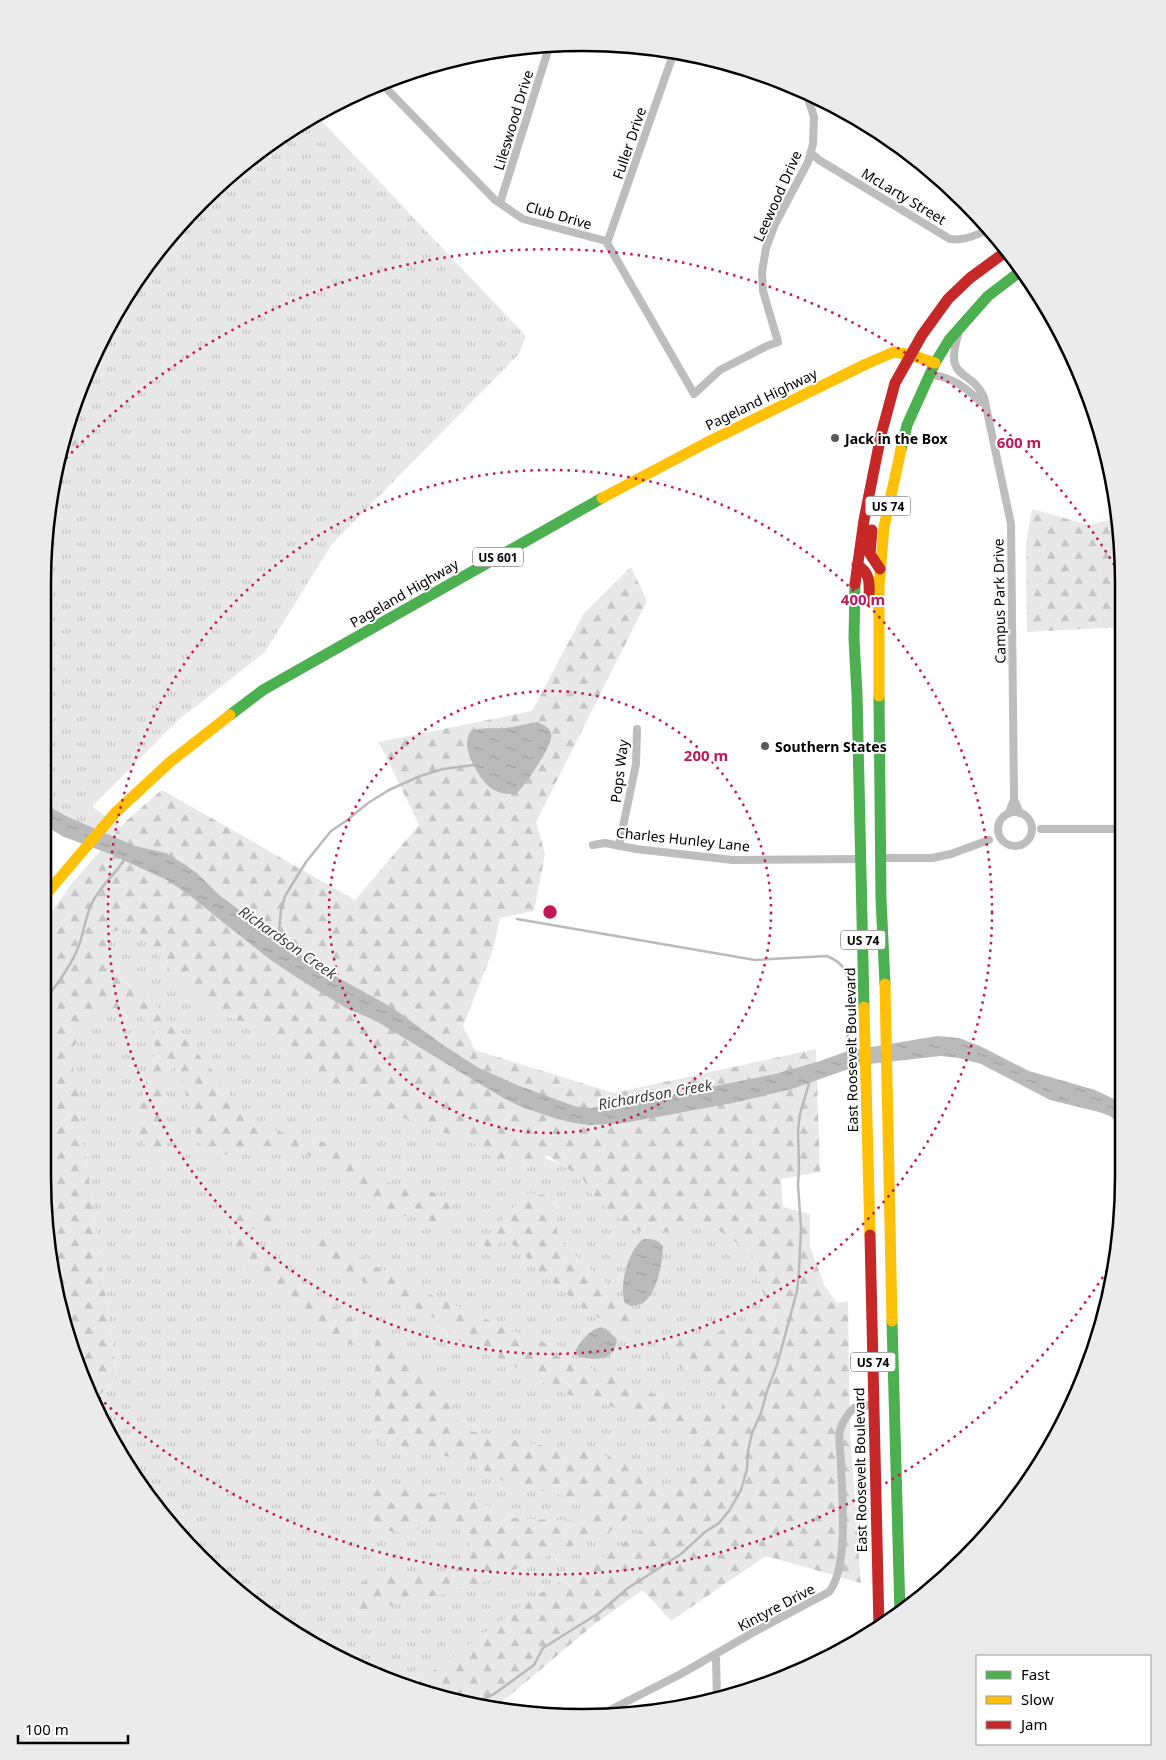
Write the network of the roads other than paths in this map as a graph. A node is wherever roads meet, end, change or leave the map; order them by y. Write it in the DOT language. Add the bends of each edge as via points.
graph roads {
  1 [pos="547,52"];
  2 [pos="672,59"];
  3 [pos="387,89"];
  4 [pos="809,102"];
  5 [pos="811,153"];
  6 [pos="500,204"];
  7 [pos="983,232"];
  8 [pos="608,243"];
  9 [pos="1002,255"];
  10 [pos="1016,275"];
  11 [pos="961,327"];
  12 [pos="911,355"];
  13 [pos="935,363"];
  14 [pos="929,375"];
  15 [pos="985,404"];
  16 [pos="879,445"];
  17 [pos="857,565"];
  18 [pos="880,569"];
  19 [pos="878,656"];
  20 [pos="858,726"];
  21 [pos="637,729"];
  22 [pos="1014,800"];
  23 [pos="1009,813"];
  24 [pos="1020,813"];
  25 [pos="1031,824"];
  26 [pos="1041,829"];
  27 [pos="1115,830"];
  28 [pos="998,831"];
  29 [pos="1029,838"];
  30 [pos="989,840"];
  31 [pos="1002,841"];
  32 [pos="593,845"];
  33 [pos="619,846"];
  34 [pos="861,858"];
  35 [pos="881,858"];
  36 [pos="51,887"];
  37 [pos="884,974"];
  38 [pos="871,1246"];
  39 [pos="895,1399"];
  40 [pos="874,1404"];
  41 [pos="900,1560"];
  42 [pos="900,1604"];
  43 [pos="879,1618"];
  44 [pos="716,1654"];
  45 [pos="717,1692"];
  46 [pos="614,1708"];
  1 -- 6 [label="street, Lileswood Drive"];
  2 -- 8 [label="street, Fuller Drive"];
  3 -- 6 [label="street, Club Drive"];
  4 -- 5 [label="street, Leewood Drive" via="814,117"];
  5 -- 7 [label="street, McLarty Street" via="950,239"];
  5 -- 8 [label="street, Leewood Drive" via="766,248 763,291 778,342 720,370 694,394"];
  6 -- 8 [label="street, Club Drive" via="522,219"];
  9 -- 12 [label="highway, East Roosevelt Boulevard / US 74" via="948,299"];
  10 -- 11 [label="highway, US 74" via="988,296"];
  11 -- 13 [label="highway, US 74"];
  11 -- 15 [label="street, Campus Park Drive" via="954,351 955,366 978,386"];
  12 -- 13 [label="highway, Pageland Highway / US 601"];
  12 -- 16 [label="highway, East Roosevelt Boulevard / US 74" via="895,383"];
  12 -- 36 [label="highway, Pageland Highway / US 601" via="894,352 866,364 706,443 466,574 264,690 170,762 115,813"];
  13 -- 14 [label="highway, US 74"];
  14 -- 15 [label="street" via="948,379"];
  14 -- 18 [label="highway, US 74" via="902,443 884,526"];
  15 -- 22 [label="street, Campus Park Drive" via="1010,524"];
  16 -- 17 [label="highway, East Roosevelt Boulevard / US 74"];
  16 -- 18 [label="highway" via="882,458 870,554"];
  17 -- 19 [label="highway" via="868,572 870,626"];
  17 -- 20 [label="highway, East Roosevelt Boulevard / US 74" via="854,639"];
  18 -- 19 [label="highway, US 74"];
  19 -- 35 [label="highway, US 74"];
  20 -- 34 [label="highway, East Roosevelt Boulevard / US 74"];
  20 -- 35 [label="highway" via="867,771 871,845"];
  21 -- 33 [label="street, Pops Way" via="636,764"];
  22 -- 23 [label="street, Campus Park Drive"];
  22 -- 24 [label="street, Campus Park Drive"];
  23 -- 24 [label="street"];
  23 -- 28 [label="street" via="1000,820"];
  24 -- 25 [label="street"];
  25 -- 26 [label="street"];
  25 -- 29 [label="street"];
  26 -- 27 [label="street"];
  26 -- 29 [label="street"];
  28 -- 30 [label="street"];
  28 -- 31 [label="street"];
  29 -- 31 [label="street" via="1018,846"];
  30 -- 31 [label="street"];
  30 -- 35 [label="street" via="932,858"];
  32 -- 33 [label="street, Charles Hunley Lane" via="605,842"];
  33 -- 34 [label="street, Charles Hunley Lane" via="733,860"];
  34 -- 37 [label="highway" via="873,867 877,937"];
  34 -- 38 [label="highway, East Roosevelt Boulevard / US 74"];
  35 -- 37 [label="highway, US 74"];
  37 -- 39 [label="highway, US 74"];
  38 -- 39 [label="highway" via="877,1267 882,1386 884,1393"];
  38 -- 40 [label="highway, East Roosevelt Boulevard / US 74"];
  39 -- 41 [label="highway, US 74"];
  40 -- 41 [label="highway" via="886,1416 893,1548"];
  40 -- 43 [label="highway, East Roosevelt Boulevard / US 74"];
  40 -- 44 [label="street, Kintyre Drive" via="854,1408 843,1422 840,1433 842,1555 833,1587 823,1596"];
  41 -- 42 [label="highway, US 74"];
  44 -- 45 [label="street"];
  44 -- 46 [label="street, Kintyre Drive"];
}
